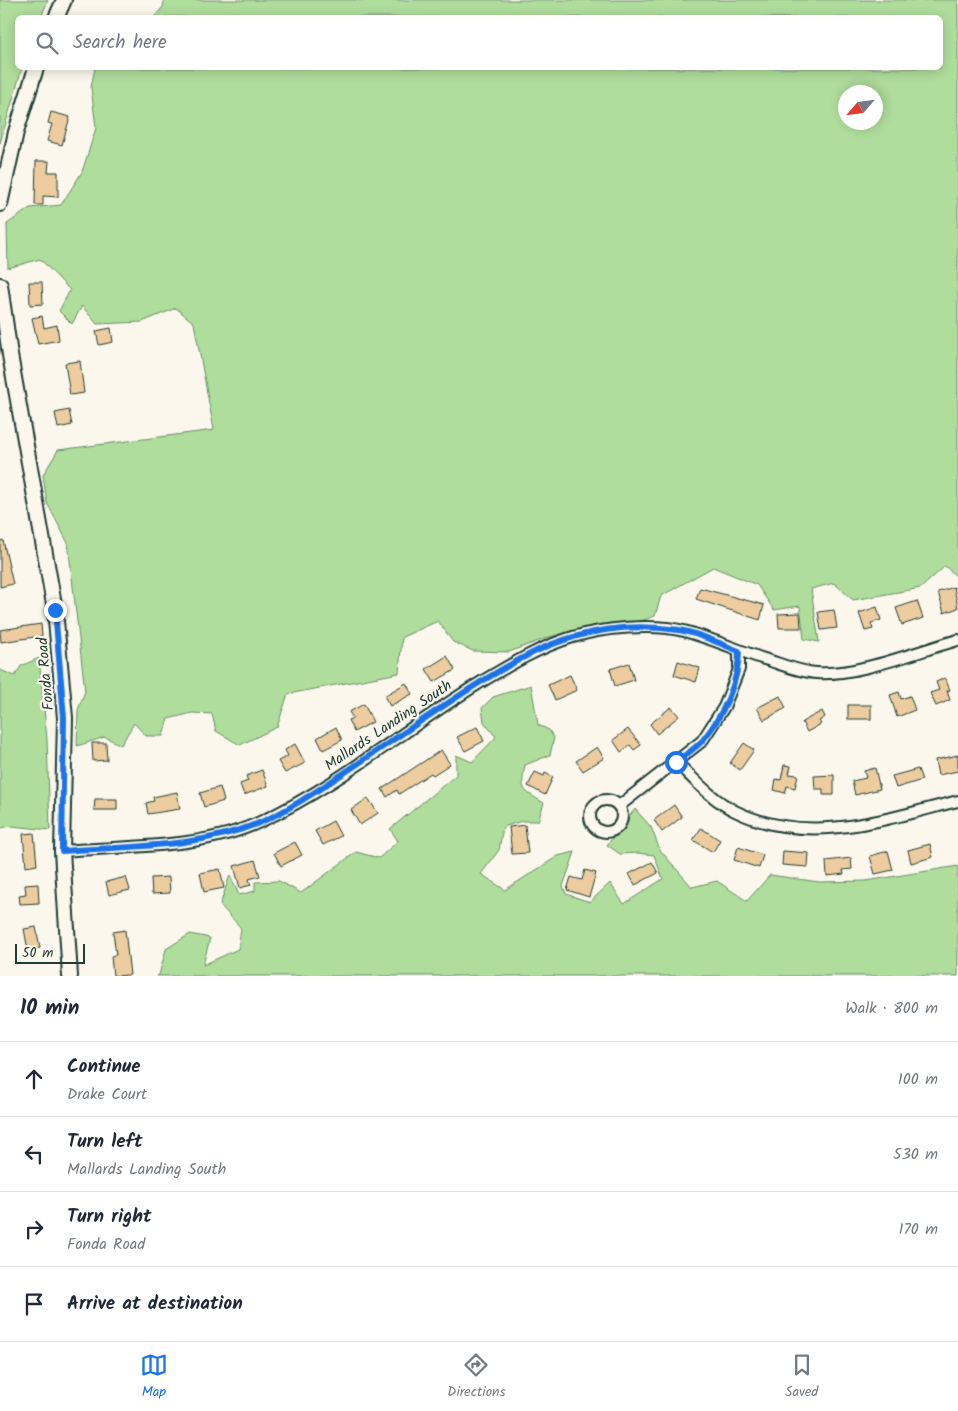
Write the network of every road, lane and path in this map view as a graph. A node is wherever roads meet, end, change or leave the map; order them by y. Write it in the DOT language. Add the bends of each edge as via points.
graph roads {
  1 [pos="64,0"];
  2 [pos="57,15"];
  3 [pos="35,70"];
  4 [pos="0,204"];
  5 [pos="0,285"];
  6 [pos="1,308"];
  7 [pos="958,640"];
  8 [pos="739,651"];
  9 [pos="676,762"];
  10 [pos="958,801"];
  11 [pos="619,806"];
  12 [pos="62,851"];
  13 [pos="70,976"];
  1 -- 2 [label="street"];
  3 -- 4 [label="street" via="16,132"];
  5 -- 6 [label="street, Fonda Road"];
  6 -- 12 [label="street, Fonda Road" via="55,610 64,718"];
  7 -- 8 [label="street, Mallards Landing South" via="863,667 828,673 800,670"];
  8 -- 9 [label="street" via="739,669 724,707 702,741"];
  8 -- 12 [label="street, Mallards Landing South" via="681,630 662,628 575,636 505,668 307,797 261,822 224,836 201,840"];
  9 -- 10 [label="street" via="734,811 780,824 839,829"];
  9 -- 11 [label="street"];
  12 -- 13 [label="street, Fonda Road"];
}
